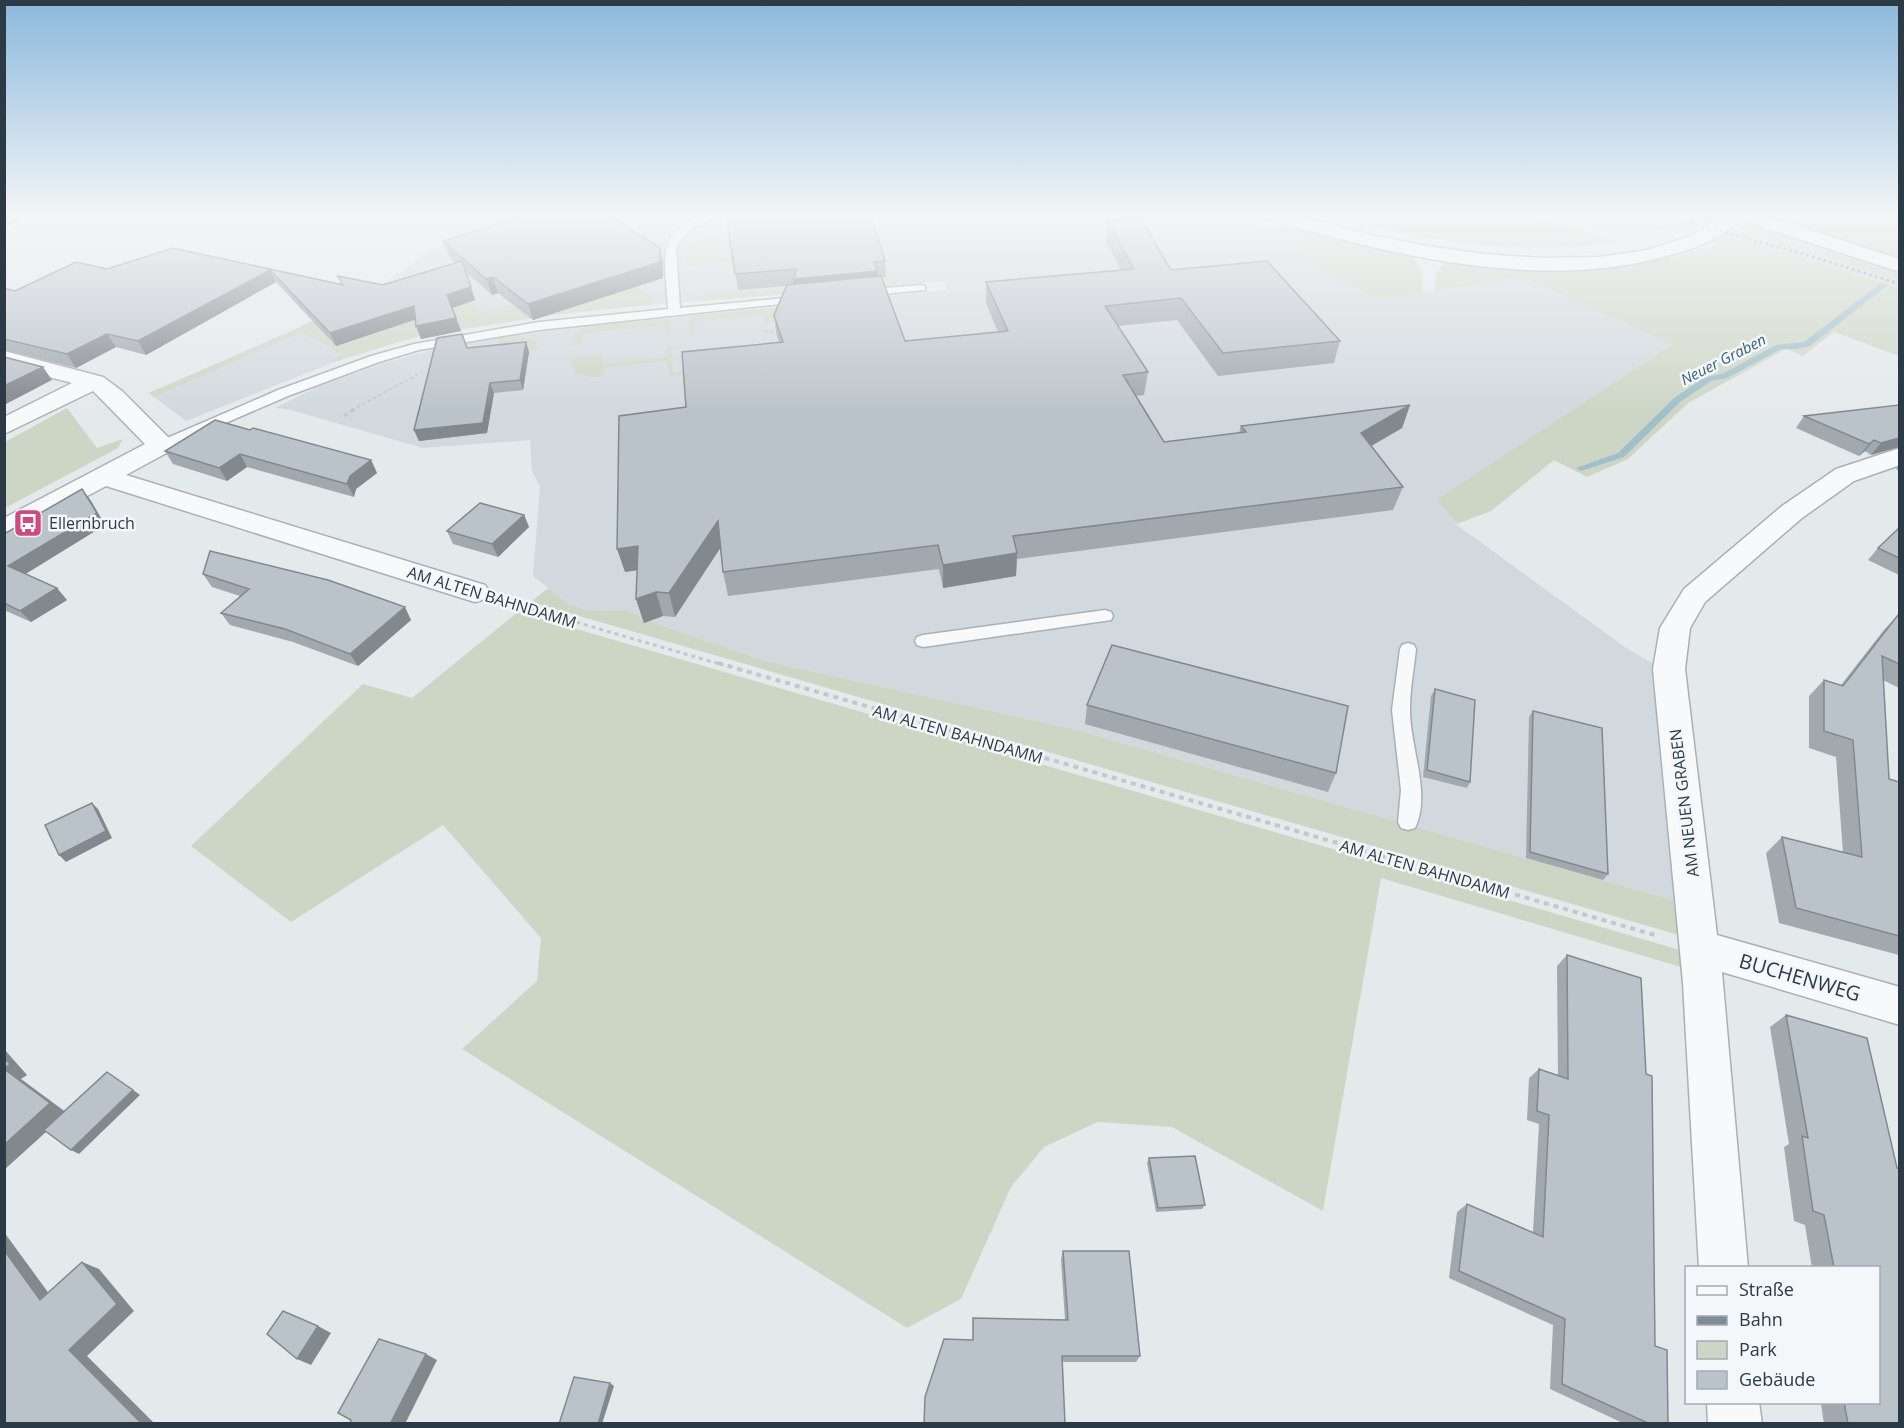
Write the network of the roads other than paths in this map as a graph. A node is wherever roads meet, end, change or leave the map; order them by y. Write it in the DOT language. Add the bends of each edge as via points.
graph roads {
  1 [pos="673,281"];
  2 [pos="921,288"];
  3 [pos="845,295"];
  4 [pos="813,298"];
  5 [pos="674,311"];
  6 [pos="4,357"];
  7 [pos="95,382"];
  8 [pos="4,427"];
  9 [pos="163,445"];
  10 [pos="1899,456"];
  11 [pos="102,476"];
  12 [pos="4,529"];
  13 [pos="475,592"];
  14 [pos="1105,616"];
  15 [pos="923,641"];
  16 [pos="1408,649"];
  17 [pos="1408,822"];
  18 [pos="1700,948"];
  19 [pos="1899,1006"];
  20 [pos="1724,1266"];
  21 [pos="1733,1404"];
  22 [pos="1735,1424"];
  1 -- 5 [label="lane"];
  2 -- 3 [label="lane"];
  4 -- 5 [label="lane"];
  5 -- 9 [label="lane" via="519,329 418,346 283,393"];
  6 -- 7 [label="street"];
  7 -- 8 [label="street"];
  7 -- 9 [label="street" via="106,388 152,439"];
  9 -- 11 [label="street"];
  10 -- 18 [label="street, AM NEUEN GRABEN" via="1845,475 1792,512 1704,584 1674,628 1669,669"];
  11 -- 12 [label="street"];
  11 -- 13 [label="street, AM ALTEN BAHNDAMM"];
  14 -- 15 [label="lane"];
  16 -- 17 [label="lane" via="1401,710 1411,790"];
  18 -- 19 [label="street, BUCHENWEG"];
  18 -- 20 [label="street, AM NEUEN GRABEN"];
  21 -- 22 [label="street"];
}
